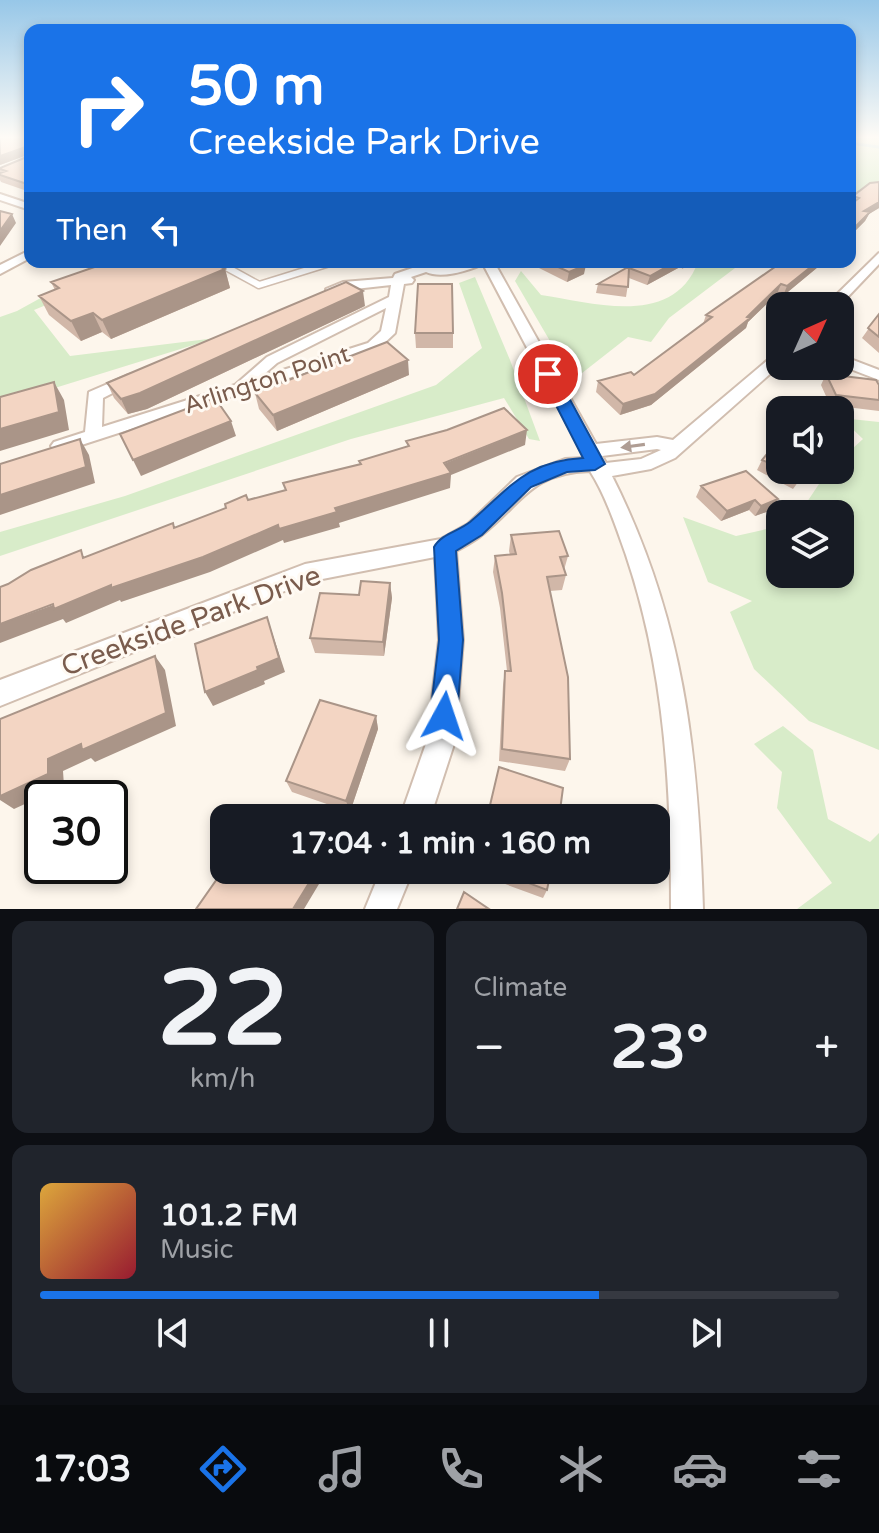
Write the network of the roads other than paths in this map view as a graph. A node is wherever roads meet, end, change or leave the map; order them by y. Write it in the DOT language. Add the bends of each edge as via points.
graph roads {
  1 [pos="0,197"];
  2 [pos="24,205"];
  3 [pos="24,256"];
  4 [pos="877,262"];
  5 [pos="228,268"];
  6 [pos="314,268"];
  7 [pos="428,268"];
  8 [pos="491,268"];
  9 [pos="0,270"];
  10 [pos="397,282"];
  11 [pos="846,292"];
  12 [pos="315,299"];
  13 [pos="392,300"];
  14 [pos="854,365"];
  15 [pos="766,369"];
  16 [pos="147,372"];
  17 [pos="879,375"];
  18 [pos="236,392"];
  19 [pos="93,436"];
  20 [pos="40,452"];
  21 [pos="594,462"];
  22 [pos="445,547"];
  23 [pos="0,693"];
  24 [pos="420,804"];
  25 [pos="391,884"];
  26 [pos="381,909"];
  27 [pos="687,909"];
  1 -- 2 [label="street"];
  3 -- 9 [label="street"];
  4 -- 11 [label="street"];
  5 -- 6 [label="lane" via="259,285"];
  7 -- 10 [label="street"];
  8 -- 21 [label="street"];
  10 -- 12 [label="street" via="343,286"];
  10 -- 13 [label="street, Arlington Point"];
  13 -- 18 [label="street" via="272,360"];
  13 -- 18 [label="street, Arlington Point" via="388,333 379,343"];
  14 -- 17 [label="street"];
  15 -- 21 [label="street, Creekside Park Drive" via="667,458 624,468"];
  16 -- 19 [label="street" via="95,396"];
  18 -- 19 [label="street, Arlington Point"];
  19 -- 20 [label="street, Arlington Point"];
  21 -- 22 [label="street, Creekside Park Drive" via="565,465 524,482 475,530"];
  21 -- 27 [label="street" via="634,549 662,634 686,809"];
  22 -- 23 [label="street, Creekside Park Drive" via="305,573"];
  22 -- 24 [label="street" via="451,640 441,741"];
  25 -- 26 [label="street"];
}
